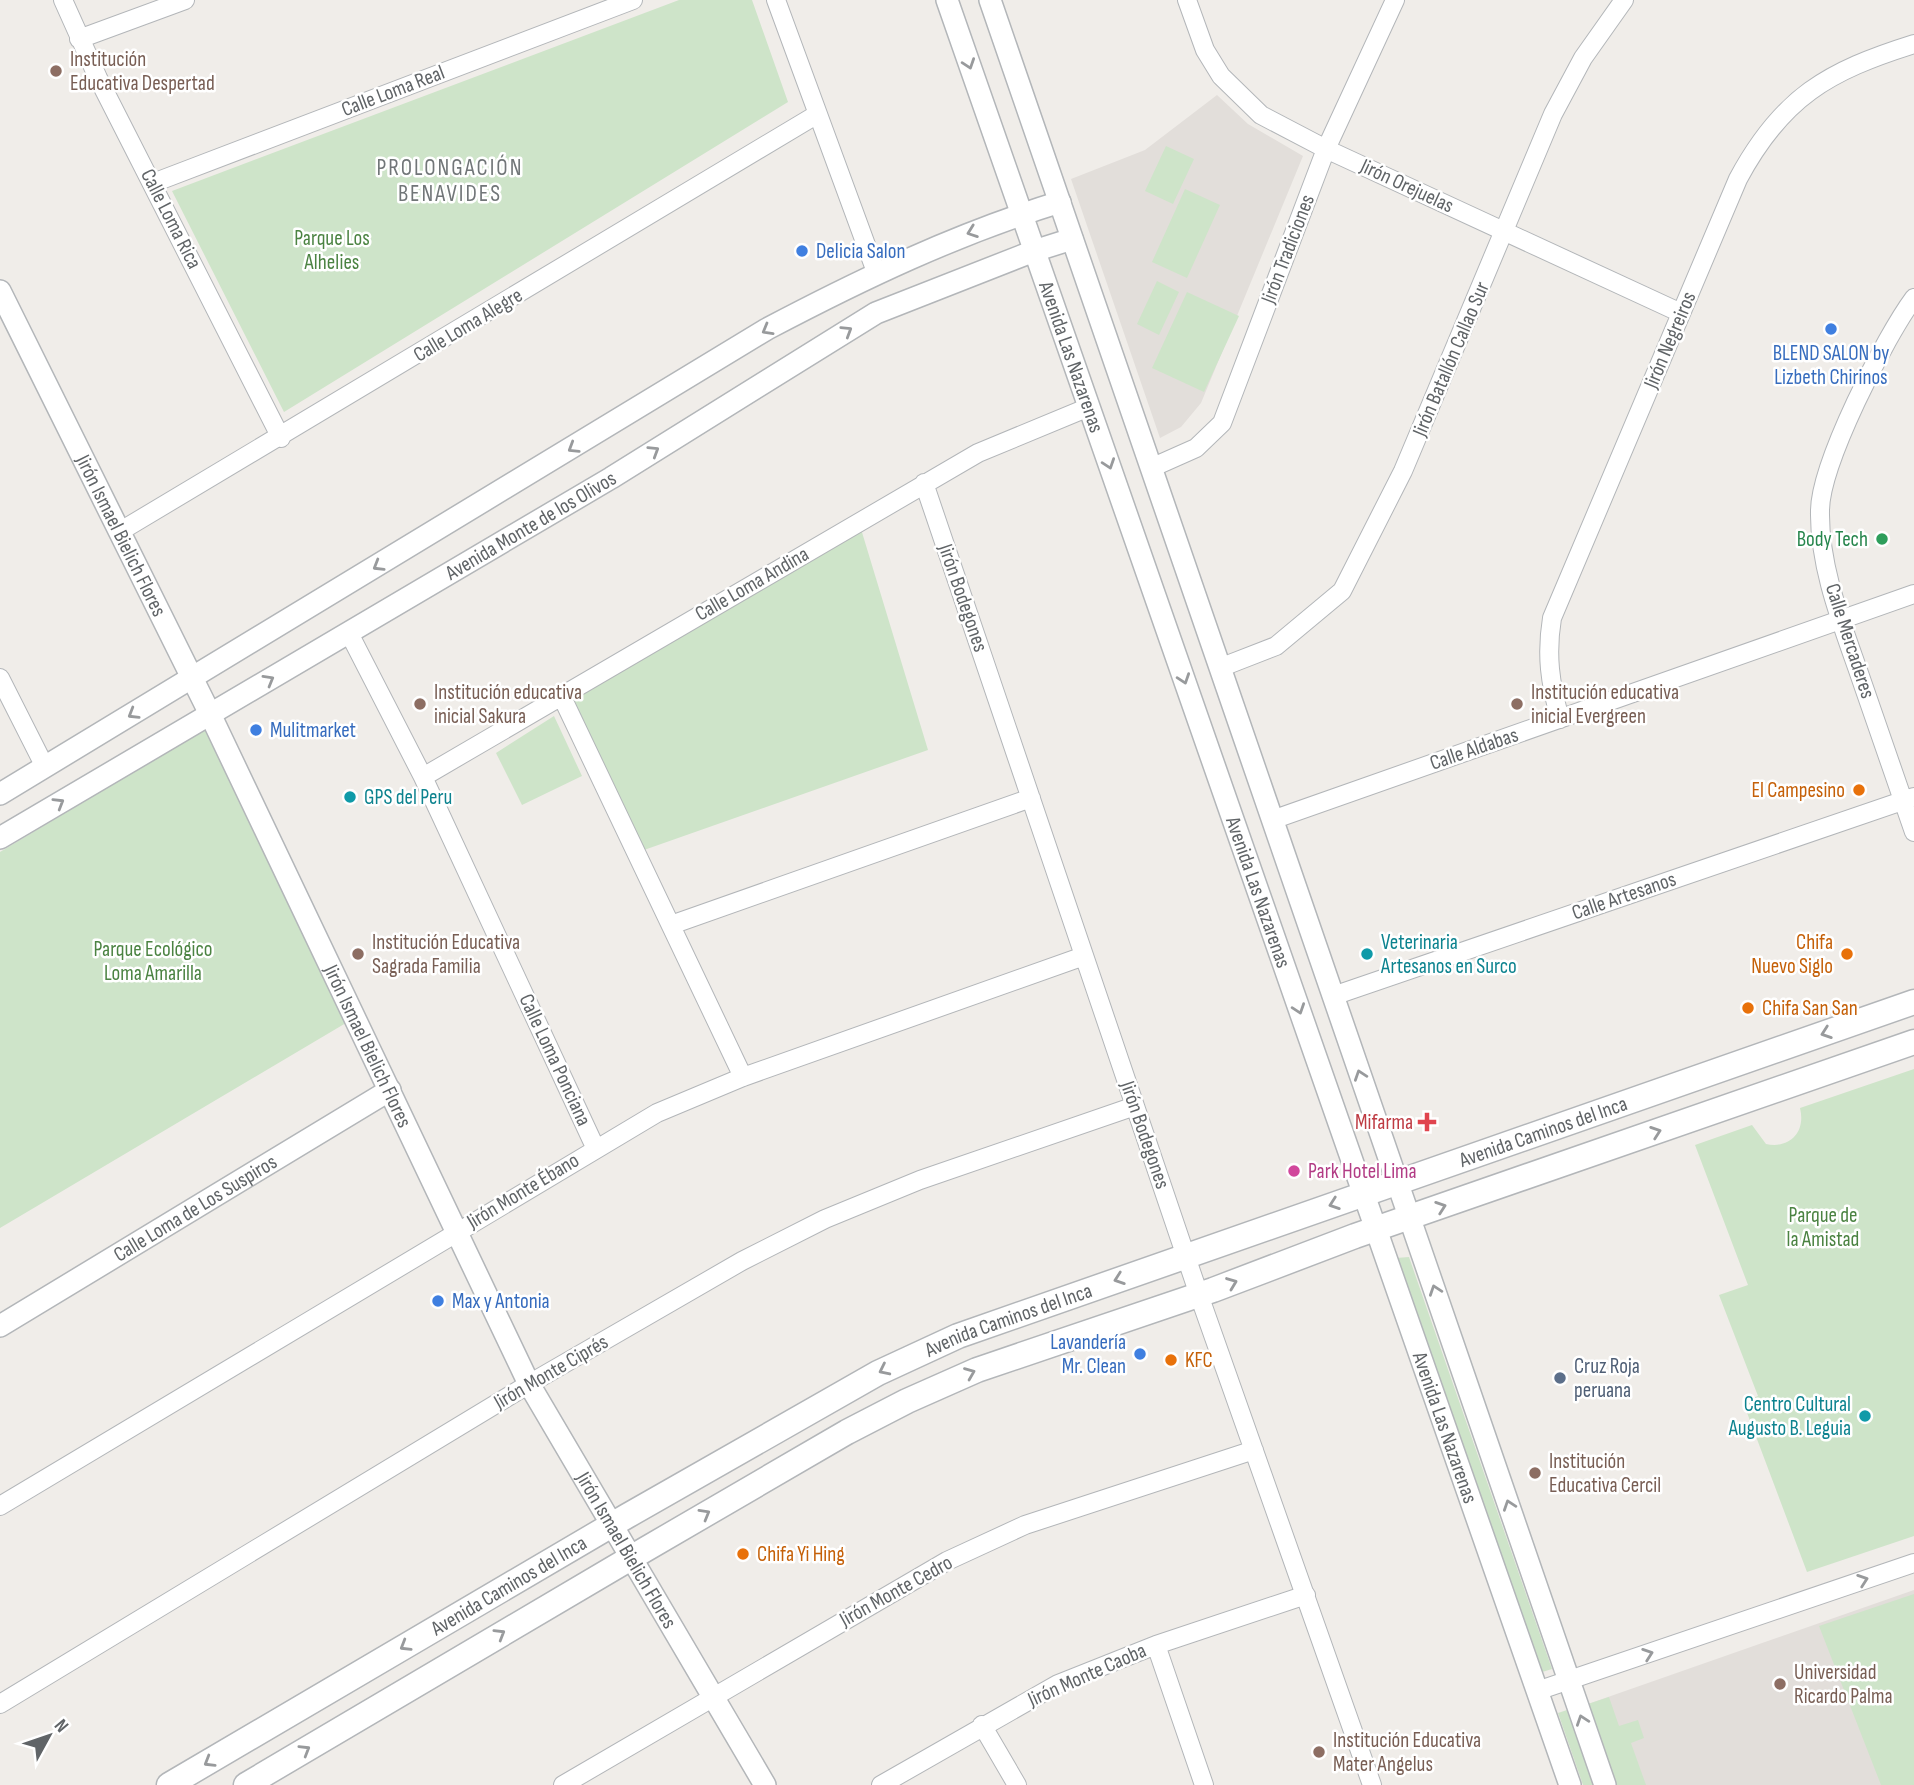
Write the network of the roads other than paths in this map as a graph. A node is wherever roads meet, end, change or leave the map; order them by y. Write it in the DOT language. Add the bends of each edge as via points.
graph roads {
  1 [pos="63,0"];
  2 [pos="185,0"];
  3 [pos="633,0"];
  4 [pos="776,0"];
  5 [pos="947,0"];
  6 [pos="990,0"];
  7 [pos="1187,0"];
  8 [pos="1395,0"];
  9 [pos="1624,0"];
  10 [pos="79,39"];
  11 [pos="1914,44"];
  12 [pos="816,115"];
  13 [pos="1326,149"];
  14 [pos="153,183"];
  15 [pos="1059,202"];
  16 [pos="1021,214"];
  17 [pos="1505,232"];
  18 [pos="1072,239"];
  19 [pos="1034,251"];
  20 [pos="876,272"];
  21 [pos="0,291"];
  22 [pos="1914,298"];
  23 [pos="1681,313"];
  24 [pos="1089,407"];
  25 [pos="281,438"];
  26 [pos="1151,468"];
  27 [pos="924,483"];
  28 [pos="120,532"];
  29 [pos="1914,594"];
  30 [pos="1840,620"];
  31 [pos="349,633"];
  32 [pos="1222,667"];
  33 [pos="0,678"];
  34 [pos="191,678"];
  35 [pos="561,695"];
  36 [pos="210,714"];
  37 [pos="1560,719"];
  38 [pos="45,767"];
  39 [pos="423,777"];
  40 [pos="0,794"];
  41 [pos="1031,798"];
  42 [pos="1908,799"];
  43 [pos="1272,820"];
  44 [pos="1914,832"];
  45 [pos="0,838"];
  46 [pos="671,925"];
  47 [pos="1084,956"];
  48 [pos="1333,996"];
  49 [pos="1914,1002"];
  50 [pos="1914,1042"];
  51 [pos="743,1077"];
  52 [pos="390,1090"];
  53 [pos="1135,1106"];
  54 [pos="595,1147"];
  55 [pos="1398,1182"];
  56 [pos="1364,1194"];
  57 [pos="1409,1218"];
  58 [pos="1376,1229"];
  59 [pos="454,1233"];
  60 [pos="1186,1256"];
  61 [pos="1199,1295"];
  62 [pos="0,1326"];
  63 [pos="529,1384"];
  64 [pos="1254,1450"];
  65 [pos="0,1506"];
  66 [pos="611,1525"];
  67 [pos="631,1558"];
  68 [pos="1914,1563"];
  69 [pos="1306,1595"];
  70 [pos="1156,1645"];
  71 [pos="1569,1680"];
  72 [pos="1537,1691"];
  73 [pos="712,1696"];
  74 [pos="0,1704"];
  75 [pos="982,1725"];
  76 [pos="170,1785"];
  77 [pos="246,1785"];
  78 [pos="563,1785"];
  79 [pos="765,1785"];
  80 [pos="881,1785"];
  81 [pos="1017,1785"];
  82 [pos="1204,1785"];
  83 [pos="1372,1785"];
  84 [pos="1570,1785"];
  85 [pos="1605,1785"];
  1 -- 10 [label="street, Calle Loma Rica"];
  2 -- 10 [label="street"];
  3 -- 14 [label="street, Calle Loma Real"];
  4 -- 12 [label="street"];
  5 -- 16 [label="street, Avenida Las Nazarenas, one-way"];
  6 -- 15 [label="street, Avenida Las Nazarenas"];
  7 -- 13 [label="street, Jirón Orejuelas" via="1205,50 1239,96 1261,115"];
  8 -- 13 [label="street, Jirón Tradiciones"];
  9 -- 17 [label="street, Jirón Batallón Callao Sur" via="1583,58 1553,114"];
  10 -- 14 [label="street, Calle Loma Rica"];
  11 -- 23 [label="street, Jirón Negreiros" via="1868,58 1823,80 1795,100 1774,124 1738,179"];
  12 -- 20 [label="street"];
  12 -- 25 [label="street, Calle Loma Alegre"];
  13 -- 17 [label="street, Jirón Orejuelas"];
  13 -- 26 [label="street, Jirón Tradiciones" via="1222,423 1196,448"];
  14 -- 25 [label="street, Calle Loma Rica"];
  15 -- 16 [label="street"];
  15 -- 18 [label="street, Avenida Las Nazarenas"];
  16 -- 19 [label="street, Avenida Las Nazarenas"];
  16 -- 20 [label="street, one-way"];
  17 -- 23 [label="street, Jirón Orejuelas"];
  17 -- 32 [label="street, Jirón Batallón Callao Sur" via="1403,471 1342,591 1276,646"];
  18 -- 19 [label="street, Avenida Monte de los Olivos"];
  18 -- 26 [label="street, Avenida Las Nazarenas"];
  19 -- 24 [label="street, Avenida Las Nazarenas"];
  31 -- 19 [label="street, Avenida Monte de los Olivos, one-way" via="876,313"];
  20 -- 34 [label="street, one-way" via="767,329"];
  21 -- 28 [label="street, Jirón Ismael Bielich Flores"];
  22 -- 30 [label="street, Calle Mercaderes" via="1887,340 1828,470 1819,509 1822,549"];
  23 -- 37 [label="street, Jirón Negreiros" via="1552,618 1548,676"];
  24 -- 27 [label="street, Calle Loma Andina" via="978,453"];
  24 -- 56 [label="street, Avenida Las Nazarenas, one-way"];
  25 -- 28 [label="street, Calle Loma Alegre"];
  26 -- 32 [label="street, Avenida Las Nazarenas"];
  27 -- 35 [label="street, Calle Loma Andina"];
  27 -- 41 [label="street, Jirón Bodegones"];
  28 -- 34 [label="street, Jirón Ismael Bielich Flores"];
  29 -- 30 [label="street, Calle Aldabas"];
  30 -- 37 [label="street, Calle Aldabas"];
  30 -- 42 [label="street, Calle Mercaderes"];
  36 -- 31 [label="street, Avenida Monte de los Olivos, one-way"];
  31 -- 39 [label="street, Calle Loma Ponciana"];
  32 -- 43 [label="street, Avenida Las Nazarenas"];
  33 -- 38 [label="street"];
  34 -- 36 [label="street, Jirón Ismael Bielich Flores"];
  34 -- 38 [label="street, one-way"];
  35 -- 39 [label="street, Calle Loma Andina"];
  35 -- 46 [label="street"];
  45 -- 36 [label="street, Avenida Monte de los Olivos, one-way"];
  36 -- 52 [label="street, Jirón Ismael Bielich Flores"];
  37 -- 43 [label="street, Calle Aldabas"];
  38 -- 40 [label="street"];
  39 -- 54 [label="street, Calle Loma Ponciana"];
  41 -- 46 [label="street"];
  41 -- 47 [label="street, Jirón Bodegones"];
  42 -- 44 [label="street, Calle Mercaderes"];
  42 -- 48 [label="street, Calle Artesanos"];
  43 -- 48 [label="street, Avenida Las Nazarenas"];
  46 -- 51 [label="street"];
  47 -- 51 [label="street, Jirón Monte Ébano"];
  47 -- 53 [label="street, Jirón Bodegones"];
  55 -- 48 [label="street, Avenida Las Nazarenas, one-way"];
  49 -- 55 [label="main road, Avenida Caminos del Inca, one-way"];
  57 -- 50 [label="main road, Avenida Caminos del Inca, one-way"];
  51 -- 54 [label="street, Jirón Monte Ébano" via="657,1113"];
  52 -- 59 [label="street, Jirón Ismael Bielich Flores"];
  52 -- 62 [label="street, Calle Loma de Los Suspiros"];
  53 -- 60 [label="street, Jirón Bodegones"];
  53 -- 63 [label="street, Jirón Monte Ciprés" via="920,1180 825,1219 742,1261"];
  54 -- 59 [label="street, Jirón Monte Ébano"];
  55 -- 56 [label="main road, Avenida Caminos del Inca"];
  55 -- 57 [label="street, Avenida Las Nazarenas"];
  56 -- 58 [label="street, Avenida Las Nazarenas"];
  56 -- 60 [label="main road, Avenida Caminos del Inca, one-way"];
  57 -- 58 [label="main road, Avenida Caminos del Inca"];
  71 -- 57 [label="street, Avenida Las Nazarenas, one-way"];
  61 -- 58 [label="main road, Avenida Caminos del Inca, one-way"];
  58 -- 72 [label="street, Avenida Las Nazarenas"];
  59 -- 63 [label="street, Jirón Ismael Bielich Flores"];
  59 -- 65 [label="street, Jirón Monte Ébano"];
  60 -- 61 [label="street, Jirón Bodegones"];
  60 -- 66 [label="main road, Avenida Caminos del Inca, one-way" via="958,1336 878,1373"];
  61 -- 64 [label="street, Jirón Bodegones"];
  67 -- 61 [label="main road, Avenida Caminos del Inca, one-way" via="907,1401 977,1370"];
  63 -- 66 [label="street, Jirón Ismael Bielich Flores"];
  63 -- 74 [label="street, Jirón Monte Ciprés"];
  64 -- 69 [label="street, Jirón Bodegones"];
  64 -- 73 [label="street, Jirón Monte Cedro" via="1025,1525 947,1561"];
  66 -- 67 [label="street, Jirón Ismael Bielich Flores"];
  66 -- 76 [label="main road, Avenida Caminos del Inca, one-way"];
  67 -- 73 [label="street, Jirón Ismael Bielich Flores"];
  77 -- 67 [label="main road, Avenida Caminos del Inca, one-way"];
  71 -- 68 [label="street, one-way"];
  69 -- 70 [label="street, Jirón Monte Caoba"];
  69 -- 83 [label="street, Jirón Bodegones"];
  70 -- 75 [label="street, Jirón Monte Caoba" via="1058,1684"];
  70 -- 82 [label="street"];
  71 -- 72 [label="street"];
  85 -- 71 [label="street, Avenida Las Nazarenas, one-way"];
  72 -- 84 [label="street, Avenida Las Nazarenas"];
  73 -- 78 [label="street, Jirón Monte Cedro"];
  73 -- 79 [label="street, Jirón Ismael Bielich Flores"];
  75 -- 80 [label="street, Jirón Monte Caoba"];
  75 -- 81 [label="street"];
}
